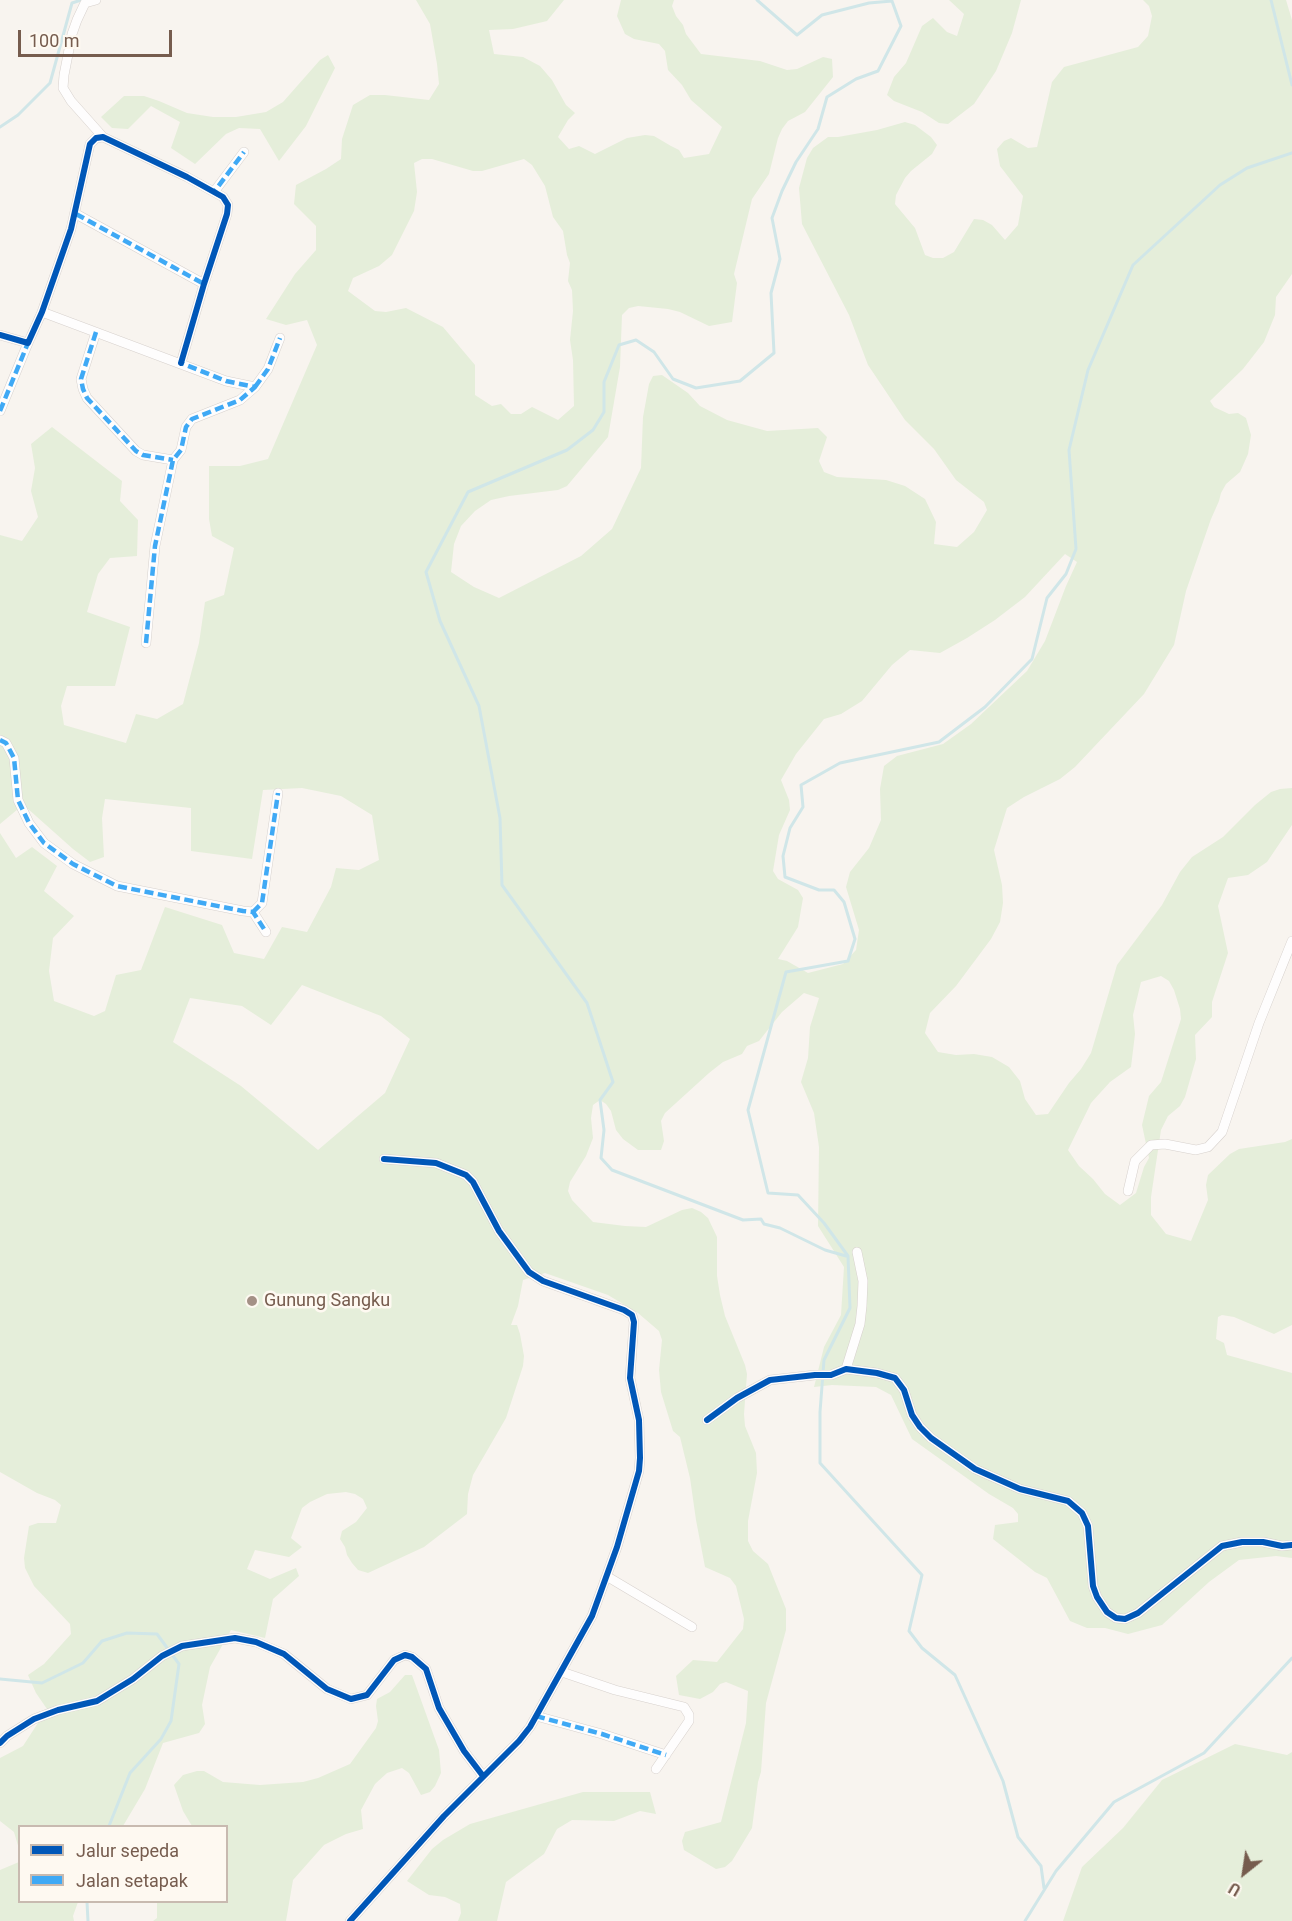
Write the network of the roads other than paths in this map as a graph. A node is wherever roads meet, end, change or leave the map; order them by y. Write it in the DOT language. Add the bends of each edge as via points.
graph roads {
  1 [pos="96,0"];
  2 [pos="103,137"];
  3 [pos="244,153"];
  4 [pos="214,192"];
  5 [pos="76,214"];
  6 [pos="204,284"];
  7 [pos="42,312"];
  8 [pos="96,332"];
  9 [pos="0,335"];
  10 [pos="280,338"];
  11 [pos="28,343"];
  12 [pos="181,363"];
  13 [pos="255,387"];
  14 [pos="3,397"];
  15 [pos="0,411"];
  16 [pos="173,460"];
  17 [pos="147,643"];
  18 [pos="0,740"];
  19 [pos="278,793"];
  20 [pos="253,912"];
  21 [pos="266,932"];
  22 [pos="1292,941"];
  23 [pos="384,1159"];
  24 [pos="1128,1191"];
  25 [pos="857,1252"];
  26 [pos="846,1370"];
  27 [pos="707,1420"];
  28 [pos="1292,1545"];
  29 [pos="608,1576"];
  30 [pos="692,1627"];
  31 [pos="562,1672"];
  32 [pos="536,1716"];
  33 [pos="0,1743"];
  34 [pos="666,1755"];
  35 [pos="657,1769"];
  36 [pos="483,1776"];
  37 [pos="350,1921"];
  1 -- 2 [label="street" via="85,3 72,34 63,88"];
  2 -- 4 [label="street"];
  2 -- 5 [label="street" via="90,144"];
  3 -- 4 [label="street"];
  4 -- 6 [label="street" via="228,205"];
  5 -- 6 [label="street"];
  5 -- 7 [label="street"];
  6 -- 12 [label="street"];
  7 -- 8 [label="street"];
  7 -- 11 [label="street"];
  8 -- 12 [label="street"];
  8 -- 16 [label="street" via="81,379 87,398 136,451"];
  9 -- 11 [label="street"];
  10 -- 13 [label="street" via="268,369"];
  11 -- 14 [label="street"];
  12 -- 13 [label="street" via="226,381"];
  13 -- 16 [label="street" via="240,400 192,419 181,450"];
  14 -- 15 [label="street"];
  16 -- 17 [label="street" via="155,546"];
  18 -- 20 [label="street" via="14,758 18,800 29,824 45,843 73,864 117,886"];
  19 -- 20 [label="street" via="262,903"];
  20 -- 21 [label="street"];
  22 -- 24 [label="street" via="1222,1132 1208,1147 1196,1150 1151,1145 1135,1161"];
  23 -- 29 [label="street" via="436,1162 466,1174 499,1231 529,1272 632,1316 630,1378 639,1420 639,1471"];
  25 -- 26 [label="street" via="863,1281 862,1306"];
  26 -- 27 [label="street" via="831,1375 770,1380"];
  26 -- 28 [label="street" via="895,1378 912,1415 930,1438 975,1469 1020,1489 1058,1497 1082,1513 1088,1526 1097,1597 1116,1618 1138,1613 1222,1546 1242,1542"];
  29 -- 30 [label="street"];
  29 -- 31 [label="street"];
  31 -- 32 [label="street"];
  31 -- 34 [label="street" via="684,1707 689,1721"];
  32 -- 34 [label="street"];
  32 -- 36 [label="street" via="519,1741"];
  33 -- 36 [label="street" via="34,1719 97,1701 182,1646 235,1638 256,1641 284,1654 327,1689 351,1699 367,1695 394,1660 412,1657 426,1669 439,1708"];
  34 -- 35 [label="street"];
  36 -- 37 [label="street"];
}
